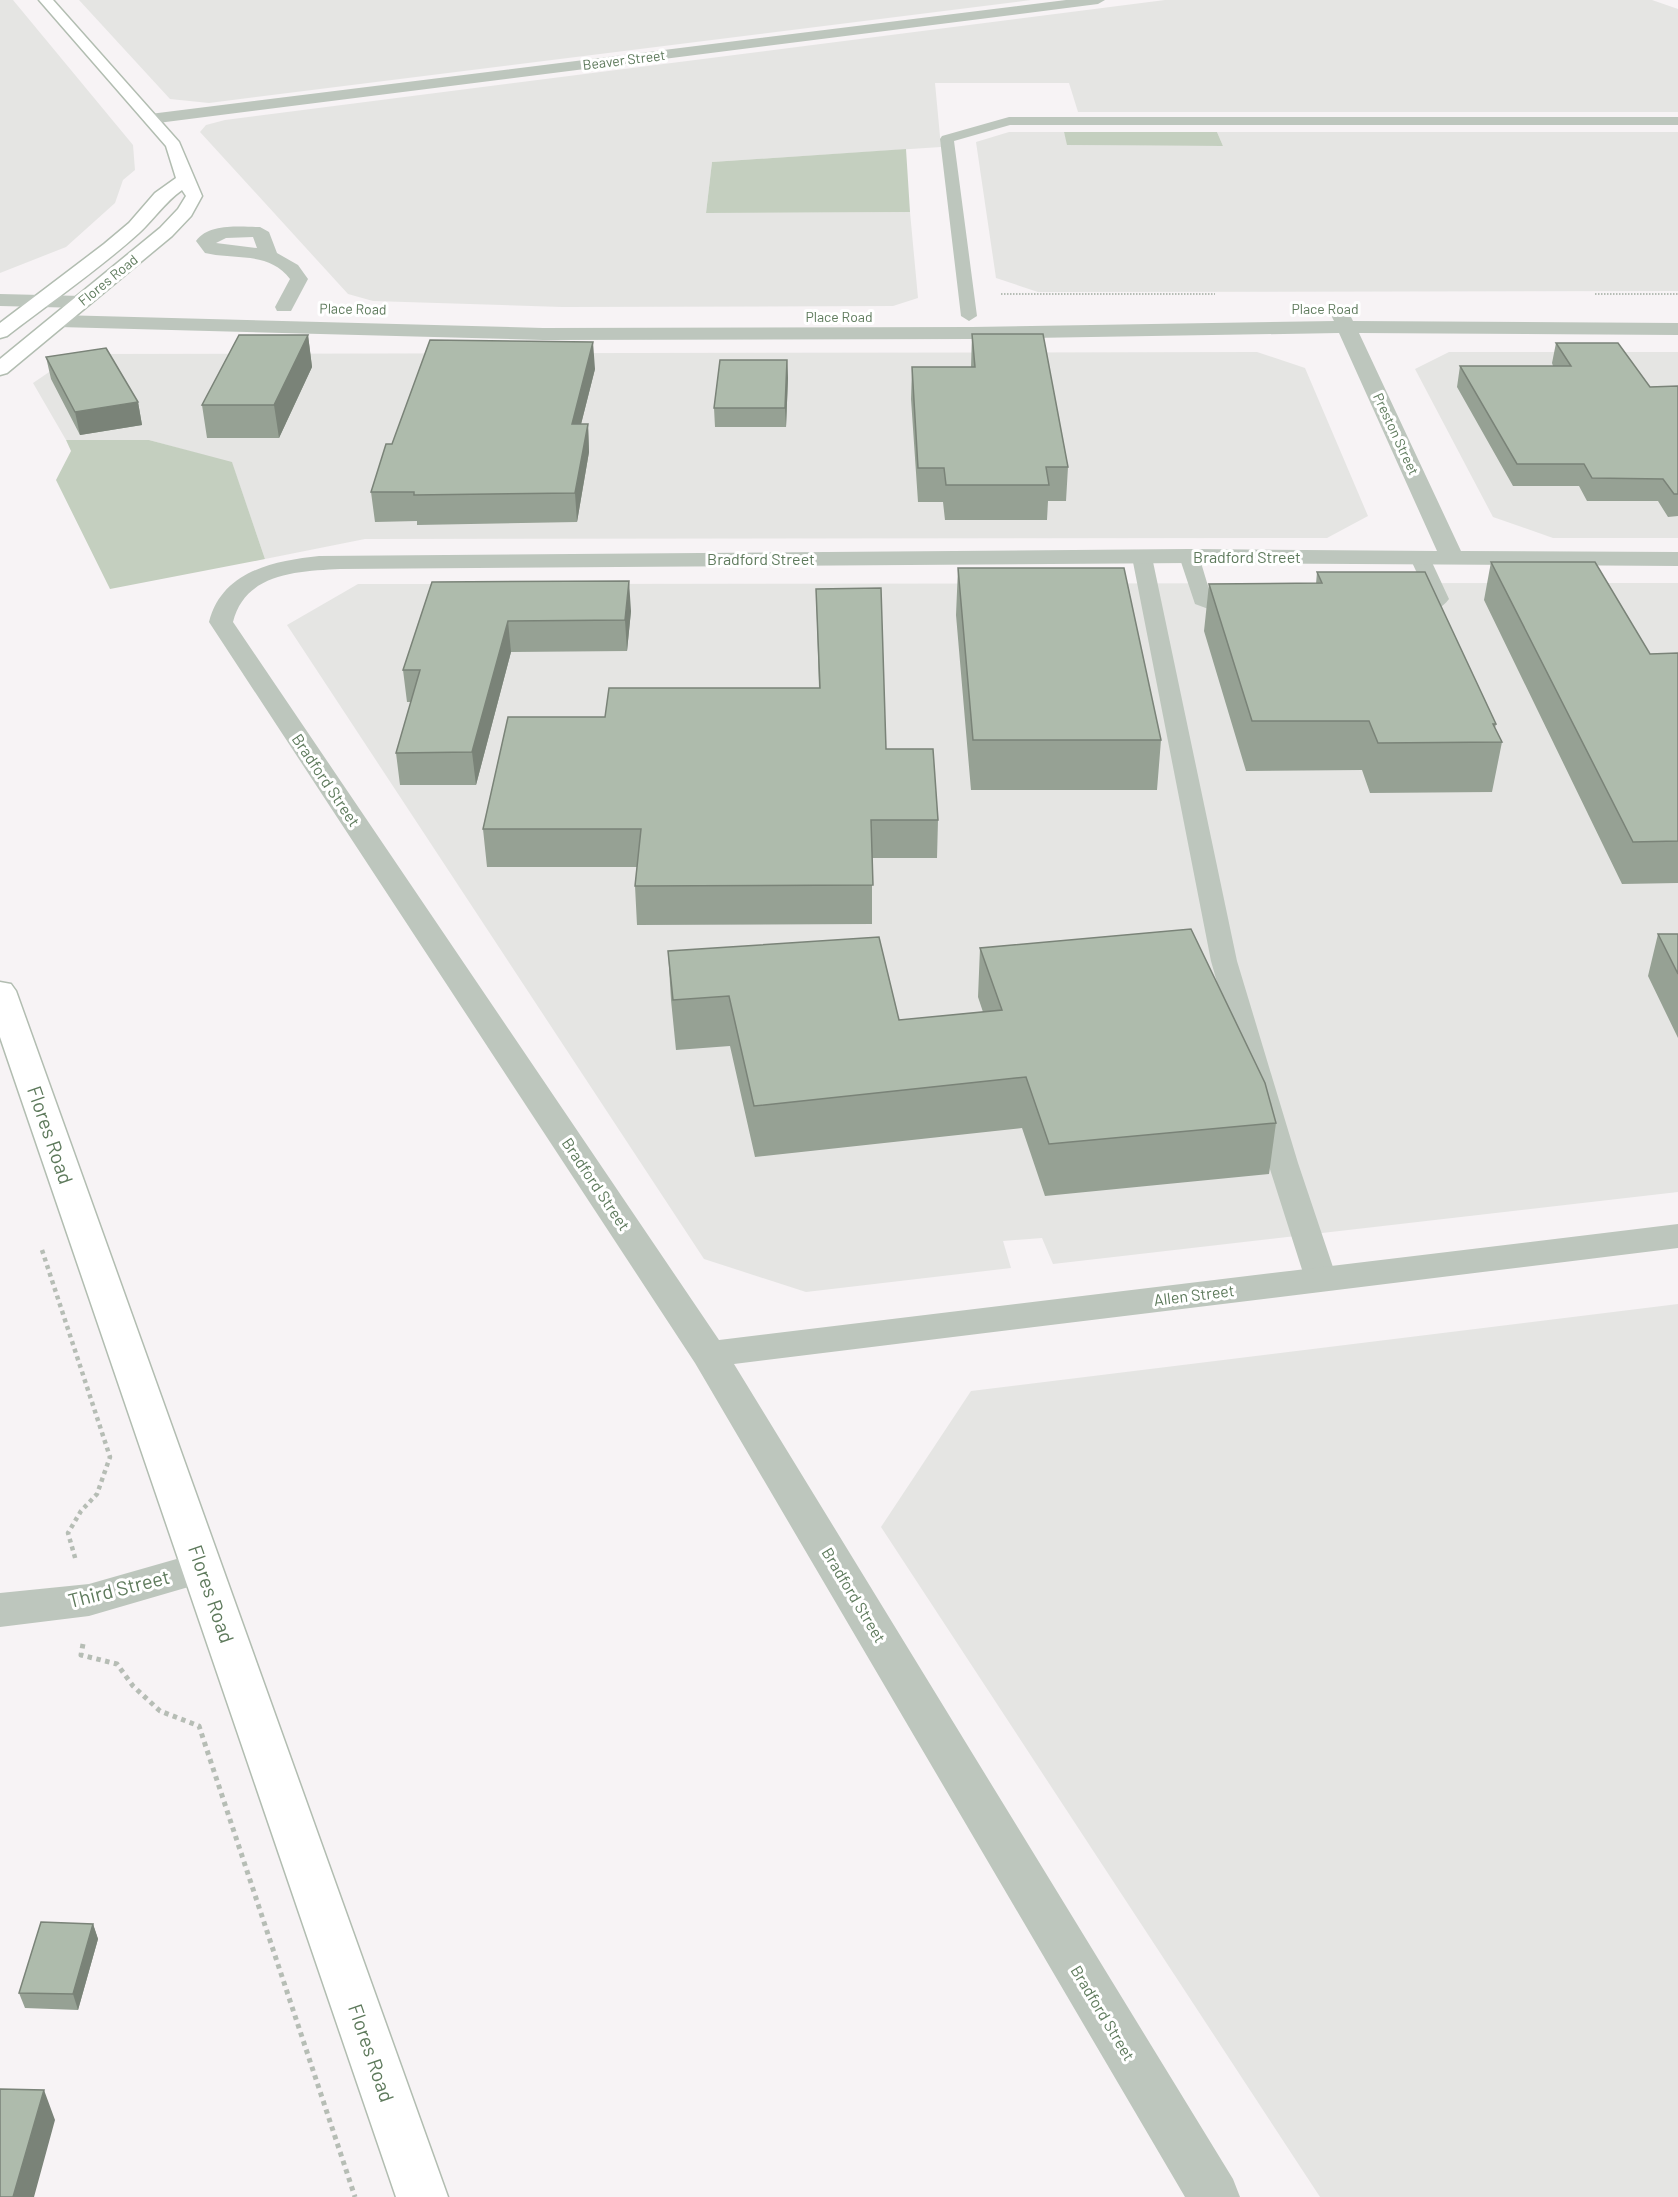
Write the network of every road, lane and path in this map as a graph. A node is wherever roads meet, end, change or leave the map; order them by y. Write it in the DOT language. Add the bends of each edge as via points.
graph roads {
  1 [pos="46,0"];
  2 [pos="1098,0"];
  3 [pos="150,119"];
  4 [pos="1678,121"];
  5 [pos="183,181"];
  6 [pos="269,255"];
  7 [pos="0,300"];
  8 [pos="42,301"];
  9 [pos="82,302"];
  10 [pos="114,303"];
  11 [pos="261,306"];
  12 [pos="284,307"];
  13 [pos="308,307"];
  14 [pos="1315,309"];
  15 [pos="1148,311"];
  16 [pos="1678,311"];
  17 [pos="619,315"];
  18 [pos="969,316"];
  19 [pos="1343,318"];
  20 [pos="8,320"];
  21 [pos="58,321"];
  22 [pos="1678,329"];
  23 [pos="0,332"];
  24 [pos="0,369"];
  25 [pos="1142,556"];
  26 [pos="1189,556"];
  27 [pos="1420,558"];
  28 [pos="1453,559"];
  29 [pos="1678,559"];
  30 [pos="1382,606"];
  31 [pos="1268,608"];
  32 [pos="0,991"];
  33 [pos="1678,1236"];
  34 [pos="40,1245"];
  35 [pos="1321,1279"];
  36 [pos="709,1354"];
  37 [pos="75,1559"];
  38 [pos="201,1568"];
  39 [pos="0,1610"];
  40 [pos="81,1655"];
  41 [pos="355,2197"];
  42 [pos="422,2197"];
  43 [pos="1214,2197"];
  1 -- 3 [label="main road, Flores Road"];
  2 -- 3 [label="street, Beaver Street"];
  3 -- 5 [label="main road, Flores Road" via="173,145 183,165"];
  4 -- 18 [label="lane" via="1009,121 947,139"];
  5 -- 8 [label="main road, Flores Road" via="161,197 135,227"];
  5 -- 9 [label="main road, Flores Road" via="194,196 184,212"];
  6 -- 12 [label="street" via="294,269 299,279"];
  7 -- 8 [label="street"];
  8 -- 9 [label="street"];
  8 -- 20 [label="main road, Flores Road"];
  9 -- 10 [label="street"];
  9 -- 21 [label="main road, Flores Road"];
  11 -- 12 [label="street, Place Road"];
  12 -- 13 [label="street, Place Road"];
  14 -- 19 [label="street, Place Road"];
  15 -- 18 [label="street, Place Road"];
  16 -- 19 [label="street, Place Road"];
  17 -- 18 [label="street, Place Road"];
  19 -- 21 [label="street, Place Road" via="960,333 543,334"];
  19 -- 22 [label="street, Place Road"];
  19 -- 28 [label="street, Preston Street"];
  20 -- 21 [label="street, Place Road"];
  20 -- 23 [label="main road, Flores Road"];
  21 -- 24 [label="main road, Flores Road"];
  25 -- 26 [label="street, Bradford Street"];
  25 -- 35 [label="lane" via="1224,961"];
  25 -- 36 [label="street, Bradford Street" via="311,564 269,572 245,584 227,601 221,622"];
  26 -- 27 [label="street, Bradford Street"];
  26 -- 31 [label="lane" via="1202,600 1222,608"];
  27 -- 28 [label="street, Bradford Street"];
  27 -- 30 [label="lane" via="1439,599 1427,606"];
  28 -- 29 [label="street, Bradford Street"];
  32 -- 38 [label="main road, Flores Road"];
  33 -- 35 [label="street, Allen Street"];
  34 -- 37 [label="path" via="110,1457 97,1494 81,1510 68,1533"];
  35 -- 36 [label="street, Allen Street"];
  36 -- 43 [label="street, Bradford Street"];
  38 -- 39 [label="street, Third Street" via="89,1600"];
  38 -- 42 [label="main road, Flores Road"];
  40 -- 41 [label="path" via="117,1665 160,1711 199,1726"];
}
